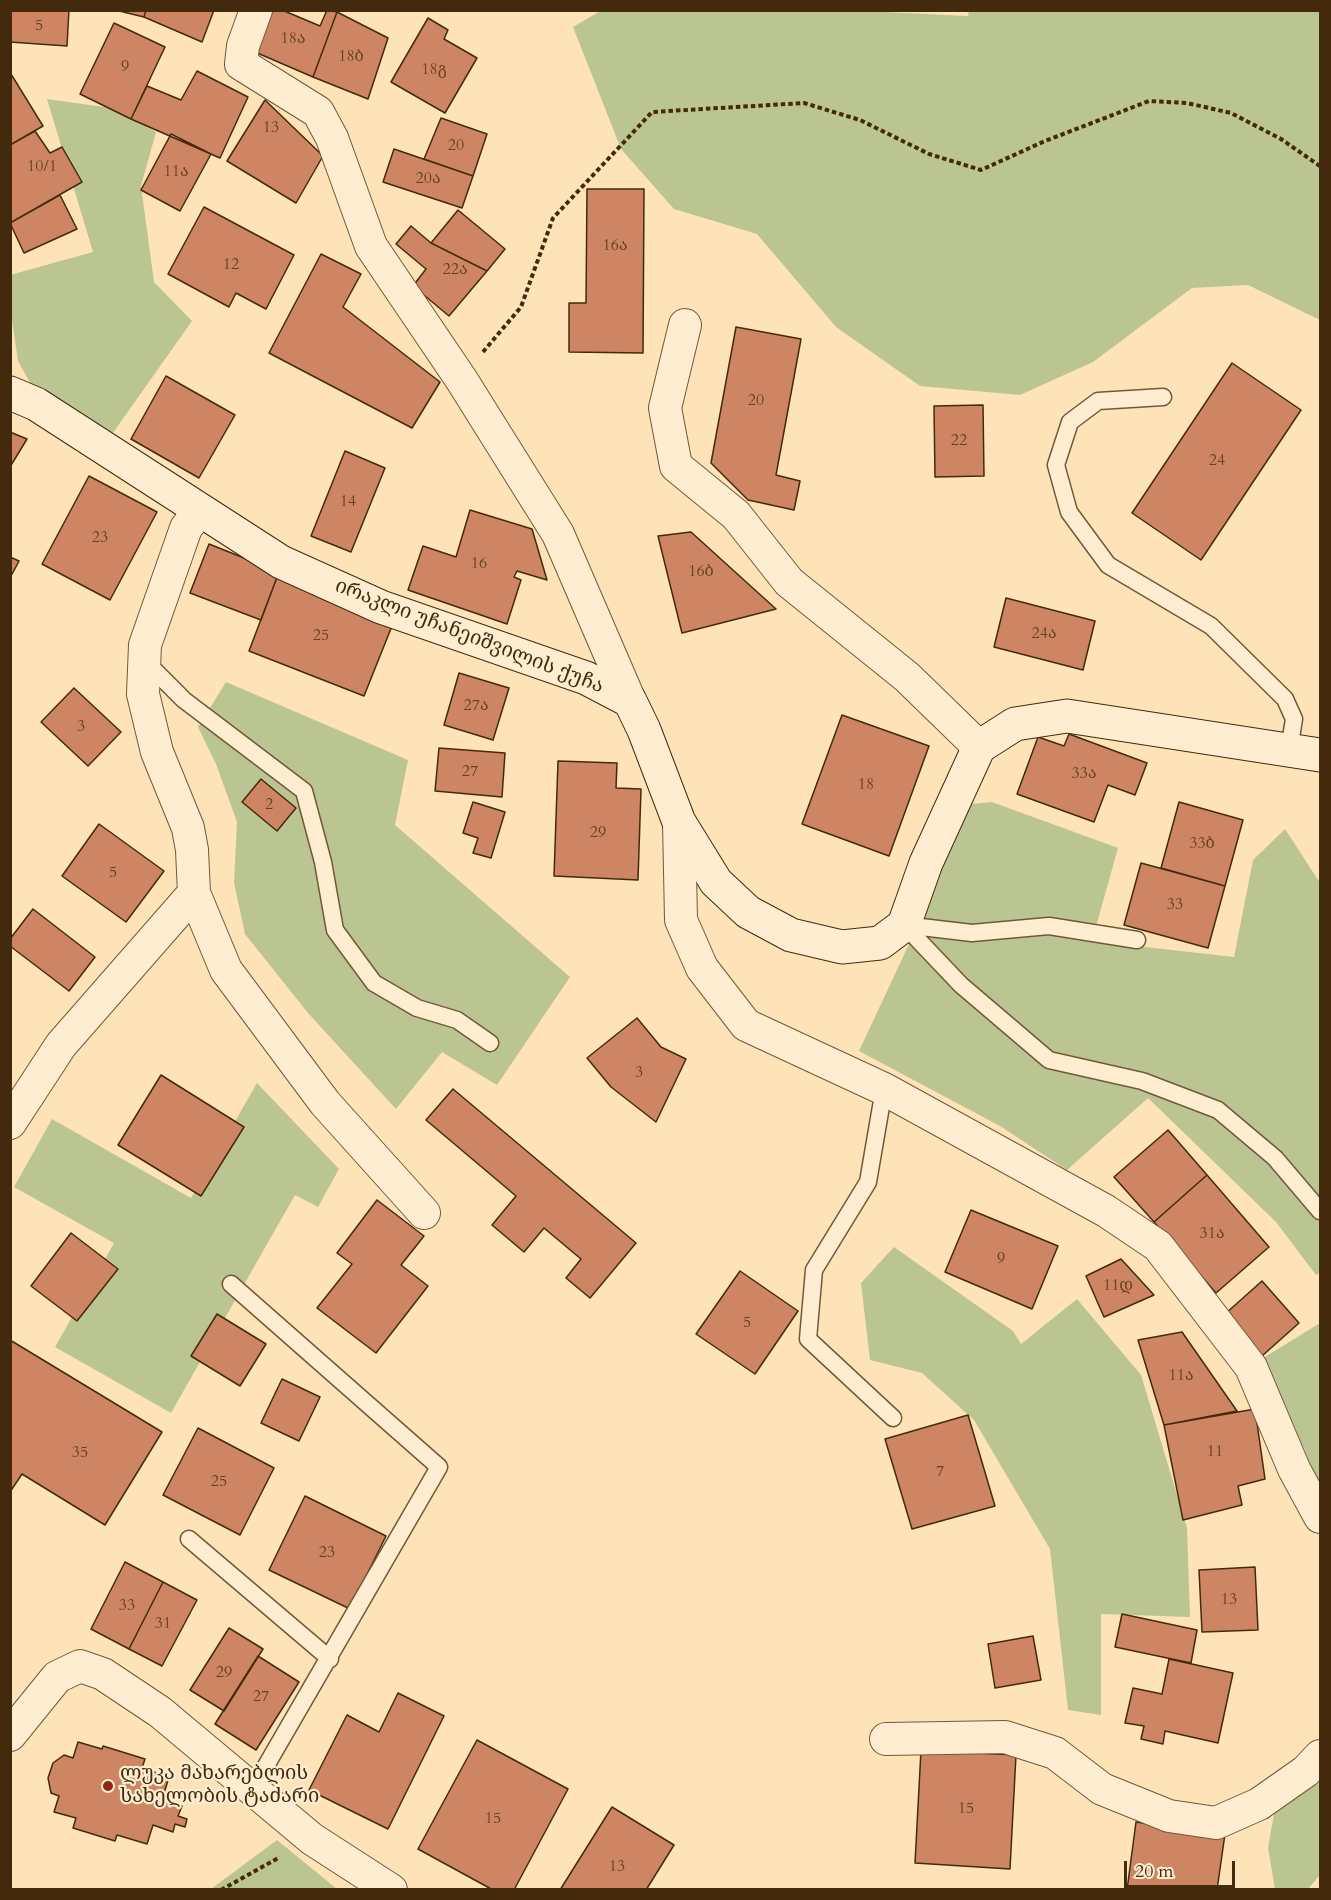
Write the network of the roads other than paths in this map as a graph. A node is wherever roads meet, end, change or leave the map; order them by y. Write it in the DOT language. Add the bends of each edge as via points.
graph roads {
  1 [pos="256,10"];
  2 [pos="685,325"];
  3 [pos="10,393"];
  4 [pos="1163,397"];
  5 [pos="199,511"];
  6 [pos="144,661"];
  7 [pos="630,700"];
  8 [pos="979,747"];
  9 [pos="1305,753"];
  10 [pos="679,822"];
  11 [pos="194,893"];
  12 [pos="904,925"];
  13 [pos="1137,940"];
  14 [pos="490,1042"];
  15 [pos="884,1089"];
  16 [pos="10,1123"];
  17 [pos="1320,1211"];
  18 [pos="424,1213"];
  19 [pos="231,1284"];
  20 [pos="893,1418"];
  21 [pos="1307,1476"];
  22 [pos="1320,1517"];
  23 [pos="189,1539"];
  24 [pos="330,1659"];
  25 [pos="10,1735"];
  26 [pos="885,1738"];
  27 [pos="1320,1756"];
  28 [pos="252,1790"];
  29 [pos="391,1890"];
  1 -- 7 [label="street" via="241,64 318,112 332,138 372,246 558,534"];
  2 -- 8 [label="street" via="665,408 676,465 736,514 789,582 907,677"];
  3 -- 5 [label="street, ირაკლი უჩანეიშვილის ქუჩა" via="36,404"];
  4 -- 9 [label="lane" via="1098,401 1070,422 1056,465 1069,512 1108,565 1211,626 1285,699"];
  5 -- 6 [label="street" via="186,528 145,645"];
  5 -- 7 [label="street, ირაკლი უჩანეიშვილის ქუჩა" via="281,562 381,607 586,678"];
  6 -- 11 [label="street" via="143,694 157,752 188,828"];
  6 -- 14 [label="lane" via="184,700 304,791 323,862 335,930 374,983 417,1008 457,1020"];
  7 -- 10 [label="street"];
  8 -- 9 [label="street" via="1015,724 1067,716"];
  8 -- 12 [label="street" via="926,863"];
  10 -- 12 [label="street" via="716,882 748,912 791,935 842,947 880,943"];
  10 -- 15 [label="street" via="681,920 702,968 746,1025"];
  11 -- 16 [label="street" via="61,1045"];
  11 -- 18 [label="street" via="226,970 326,1103"];
  12 -- 13 [label="lane" via="972,933 1049,926"];
  12 -- 17 [label="lane" via="961,985 1049,1060 1142,1081 1218,1110 1275,1158"];
  15 -- 20 [label="lane" via="868,1182 814,1270 808,1339"];
  15 -- 21 [label="street" via="1106,1210 1158,1246 1251,1367"];
  19 -- 24 [label="lane" via="439,1467"];
  21 -- 22 [label="street"];
  23 -- 24 [label="lane"];
  24 -- 28 [label="lane"];
  25 -- 28 [label="street" via="57,1677 80,1666 103,1674 160,1712"];
  26 -- 27 [label="street" via="1005,1737 1055,1753 1102,1789 1136,1803 1169,1816 1216,1823 1259,1804 1306,1771"];
  28 -- 29 [label="street" via="312,1839"];
}
